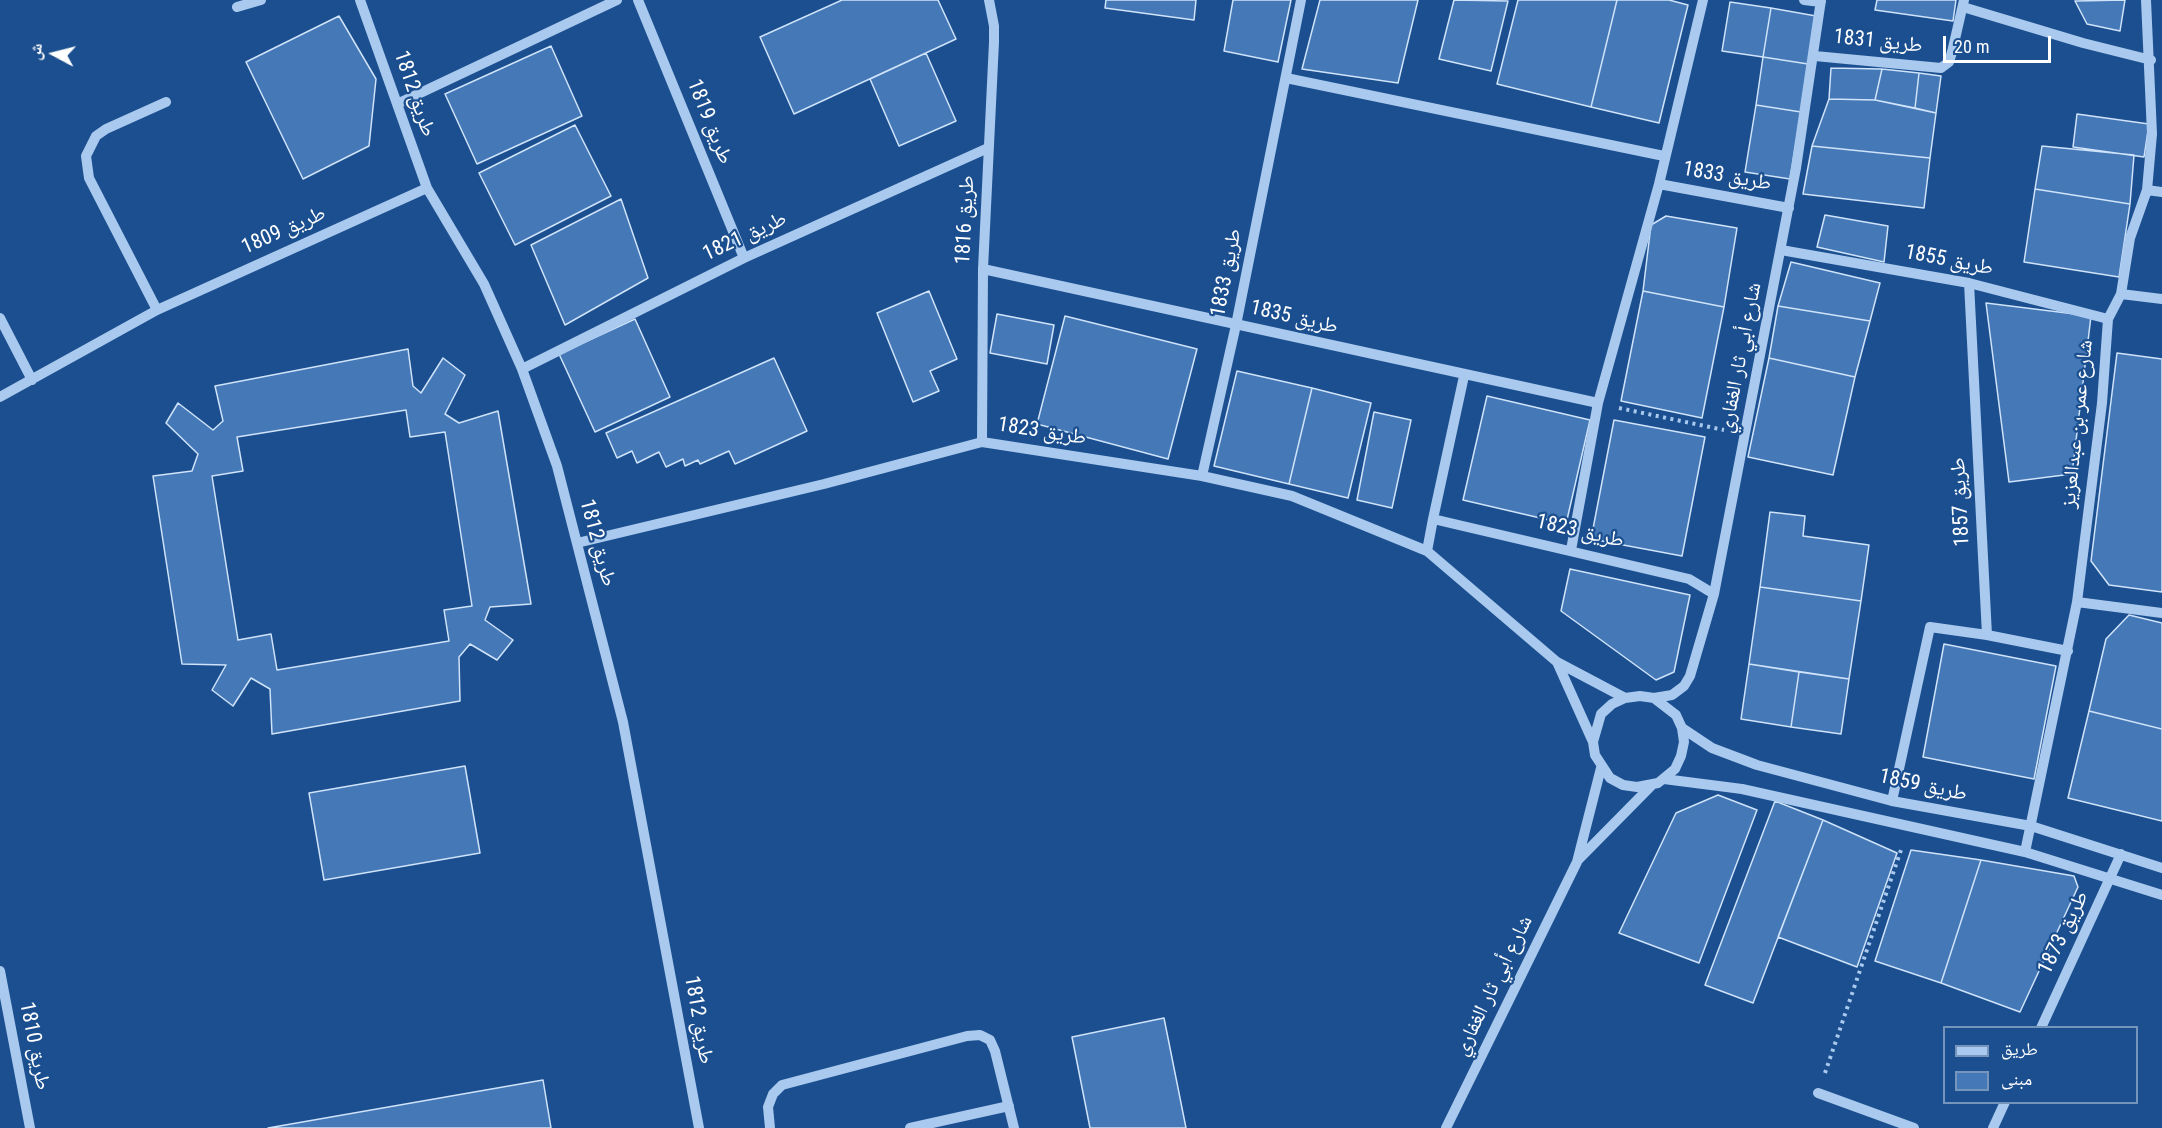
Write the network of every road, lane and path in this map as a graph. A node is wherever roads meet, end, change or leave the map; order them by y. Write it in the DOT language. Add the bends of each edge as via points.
graph roads {
  1 [pos="261,0"];
  2 [pos="360,0"];
  3 [pos="617,0"];
  4 [pos="638,0"];
  5 [pos="989,0"];
  6 [pos="1301,0"];
  7 [pos="1703,0"];
  8 [pos="1804,0"];
  9 [pos="2146,0"];
  10 [pos="1821,1"];
  11 [pos="1964,3"];
  12 [pos="237,7"];
  13 [pos="1815,56"];
  14 [pos="2151,60"];
  15 [pos="1286,78"];
  16 [pos="166,102"];
  17 [pos="397,104"];
  18 [pos="988,148"];
  19 [pos="1664,156"];
  20 [pos="1659,184"];
  21 [pos="427,188"];
  22 [pos="2147,190"];
  23 [pos="2162,192"];
  24 [pos="1789,208"];
  25 [pos="1781,250"];
  26 [pos="744,258"];
  27 [pos="983,269"];
  28 [pos="1969,283"];
  29 [pos="2121,294"];
  30 [pos="2162,299"];
  31 [pos="157,310"];
  32 [pos="0,318"];
  33 [pos="2108,319"];
  34 [pos="1236,325"];
  35 [pos="522,369"];
  36 [pos="1464,376"];
  37 [pos="32,380"];
  38 [pos="0,397"];
  39 [pos="1598,403"];
  40 [pos="1747,435"];
  41 [pos="982,442"];
  42 [pos="1202,476"];
  43 [pos="1433,519"];
  44 [pos="577,543"];
  45 [pos="1571,550"];
  46 [pos="1427,551"];
  47 [pos="1714,594"];
  48 [pos="2077,602"];
  49 [pos="2162,613"];
  50 [pos="1987,635"];
  51 [pos="2068,651"];
  52 [pos="1557,662"];
  53 [pos="1625,698"];
  54 [pos="1654,698"];
  55 [pos="1682,728"];
  56 [pos="1593,742"];
  57 [pos="1601,768"];
  58 [pos="1664,779"];
  59 [pos="1651,786"];
  60 [pos="1892,801"];
  61 [pos="2031,826"];
  62 [pos="1909,828"];
  63 [pos="2025,852"];
  64 [pos="2121,854"];
  65 [pos="1577,862"];
  66 [pos="2162,868"];
  67 [pos="2112,878"];
  68 [pos="2162,895"];
  69 [pos="0,971"];
  70 [pos="1,986"];
  71 [pos="2042,1026"];
  72 [pos="1818,1093"];
  73 [pos="2004,1104"];
  74 [pos="1009,1106"];
  75 [pos="30,1128"];
  76 [pos="699,1128"];
  77 [pos="770,1128"];
  78 [pos="910,1128"];
  79 [pos="1014,1128"];
  80 [pos="1446,1128"];
  81 [pos="1914,1128"];
  82 [pos="1993,1128"];
  1 -- 12 [label="street"];
  2 -- 17 [label="street, طريق 1812"];
  3 -- 17 [label="street"];
  4 -- 26 [label="street, طريق 1819"];
  5 -- 18 [label="street, طريق 1816" via="994,26"];
  6 -- 15 [label="street, طريق 1833"];
  7 -- 19 [label="street"];
  8 -- 10 [label="street, طريق 1831"];
  9 -- 14 [label="street, شارع عمر بن عبدالعزيز"];
  10 -- 13 [label="street, شارع أبي ثار الغفاري"];
  11 -- 13 [label="street, طريق 1831" via="1949,62 1941,68"];
  11 -- 14 [label="street, طريق 1831" via="2083,43"];
  13 -- 24 [label="street, شارع أبي ثار الغفاري"];
  14 -- 22 [label="street, شارع عمر بن عبدالعزيز" via="2152,134"];
  15 -- 19 [label="street, طريق 1833"];
  15 -- 34 [label="street, طريق 1833"];
  16 -- 31 [label="street" via="106,129 96,136 86,156 89,178"];
  17 -- 21 [label="street, طريق 1812"];
  18 -- 26 [label="street, طريق 1821"];
  18 -- 27 [label="street, طريق 1816"];
  19 -- 20 [label="street"];
  20 -- 24 [label="street, طريق 1833"];
  20 -- 39 [label="street"];
  21 -- 31 [label="street, طريق 1809"];
  21 -- 35 [label="street, طريق 1812" via="484,284"];
  22 -- 23 [label="street"];
  22 -- 29 [label="street, شارع عمر بن عبدالعزيز" via="2130,238"];
  24 -- 25 [label="street, شارع أبي ثار الغفاري"];
  25 -- 28 [label="street, طريق 1855"];
  25 -- 40 [label="street, شارع أبي ثار الغفاري"];
  26 -- 35 [label="street, طريق 1821"];
  27 -- 34 [label="street, طريق 1835"];
  27 -- 41 [label="street, طريق 1816"];
  28 -- 33 [label="street, طريق 1855"];
  28 -- 50 [label="street, طريق 1857"];
  29 -- 30 [label="street"];
  29 -- 33 [label="street, شارع عمر بن عبدالعزيز"];
  31 -- 37 [label="street, طريق 1809"];
  32 -- 37 [label="street"];
  33 -- 48 [label="street, شارع عمر بن عبدالعزيز" via="2102,403"];
  34 -- 36 [label="street, طريق 1835"];
  34 -- 42 [label="street, طريق 1833"];
  35 -- 44 [label="street, طريق 1812" via="557,466"];
  36 -- 39 [label="street, طريق 1835"];
  36 -- 43 [label="street"];
  37 -- 38 [label="street, طريق 1809"];
  39 -- 40 [label="path"];
  39 -- 45 [label="street"];
  40 -- 47 [label="street, شارع أبي ثار الغفاري"];
  41 -- 42 [label="street, طريق 1823"];
  41 -- 44 [label="street, طريق 1823"];
  42 -- 46 [label="street, طريق 1823" via="1292,496"];
  43 -- 45 [label="street, طريق 1823"];
  43 -- 46 [label="street"];
  44 -- 76 [label="street, طريق 1812" via="623,722"];
  45 -- 47 [label="street, طريق 1823" via="1689,579"];
  46 -- 52 [label="street, طريق 1823"];
  47 -- 54 [label="street, شارع أبي ثار الغفاري" via="1690,676 1672,695"];
  48 -- 49 [label="street"];
  48 -- 51 [label="street, شارع عمر بن عبدالعزيز"];
  50 -- 51 [label="street"];
  50 -- 60 [label="street" via="1930,627"];
  51 -- 61 [label="street, شارع عمر بن عبدالعزيز"];
  52 -- 53 [label="street, طريق 1823"];
  52 -- 56 [label="street"];
  53 -- 54 [label="street"];
  53 -- 56 [label="street" via="1601,714"];
  54 -- 55 [label="street" via="1676,715"];
  55 -- 58 [label="street" via="1682,756"];
  55 -- 60 [label="street, طريق 1859" via="1712,748 1757,765"];
  56 -- 57 [label="street"];
  57 -- 59 [label="street" via="1623,785"];
  57 -- 65 [label="street, شارع أبي ثار الغفاري"];
  58 -- 59 [label="street"];
  58 -- 62 [label="street, طريق 1859" via="1742,789"];
  59 -- 65 [label="street, شارع أبي ثار الغفاري"];
  60 -- 61 [label="street, طريق 1859"];
  61 -- 63 [label="street, شارع عمر بن عبدالعزيز"];
  61 -- 64 [label="street, طريق 1859"];
  62 -- 63 [label="street, طريق 1859"];
  62 -- 72 [label="path"];
  63 -- 67 [label="street, طريق 1859"];
  64 -- 66 [label="street, طريق 1859"];
  64 -- 67 [label="street, طريق 1873"];
  65 -- 80 [label="street, شارع أبي ثار الغفاري"];
  67 -- 68 [label="street, طريق 1859"];
  67 -- 71 [label="street, طريق 1873"];
  69 -- 70 [label="street, طريق 1810"];
  70 -- 75 [label="street, طريق 1810"];
  72 -- 81 [label="street"];
  73 -- 82 [label="street"];
  74 -- 77 [label="street" via="990,1040 980,1035 966,1036 782,1085 768,1107"];
  74 -- 78 [label="street"];
  74 -- 79 [label="street"];
}
